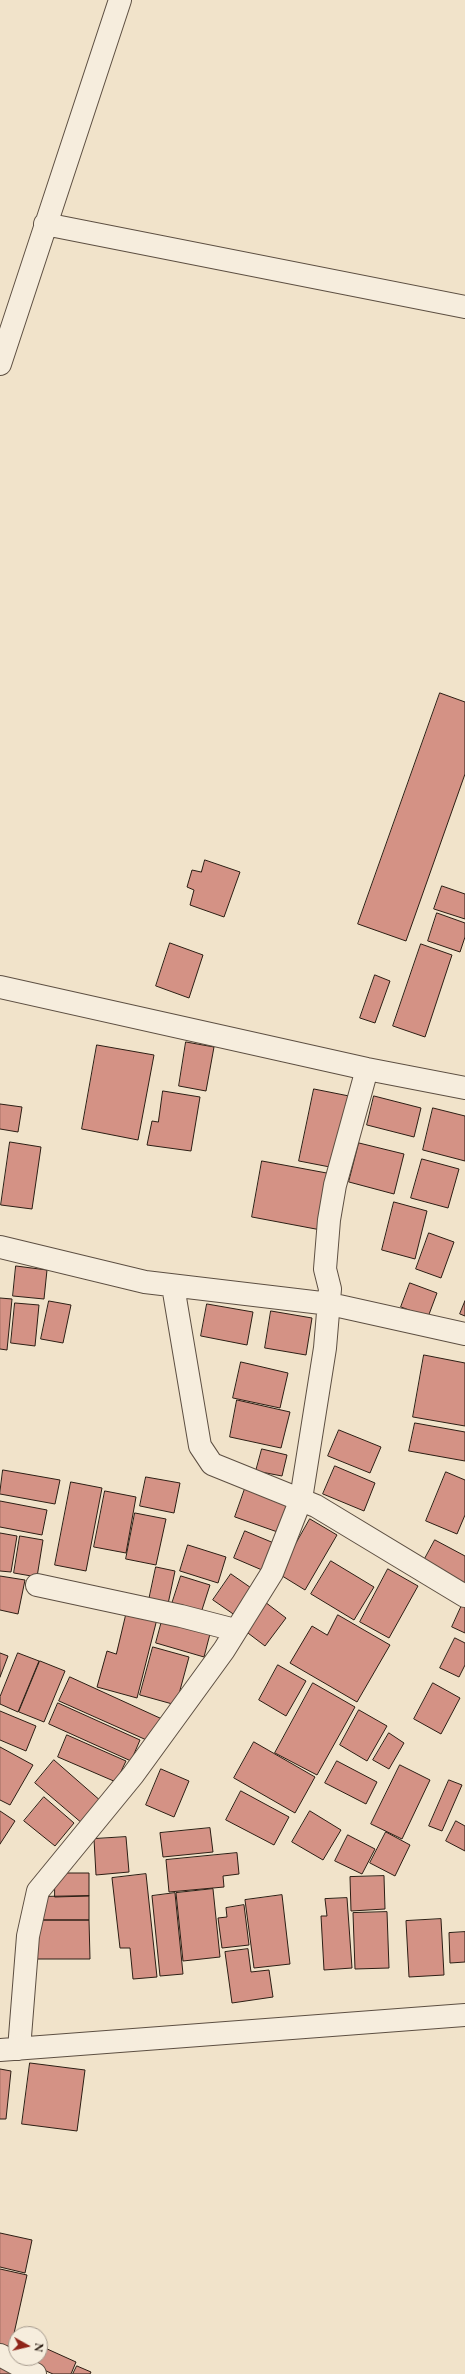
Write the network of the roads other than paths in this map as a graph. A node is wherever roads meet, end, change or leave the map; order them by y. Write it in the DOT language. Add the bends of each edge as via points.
graph roads {
  1 [pos="120,0"];
  2 [pos="45,224"];
  3 [pos="465,307"];
  4 [pos="0,364"];
  5 [pos="0,987"];
  6 [pos="367,1069"];
  7 [pos="465,1088"];
  8 [pos="0,1247"];
  9 [pos="172,1286"];
  10 [pos="330,1304"];
  11 [pos="465,1334"];
  12 [pos="301,1499"];
  13 [pos="37,1585"];
  14 [pos="465,1596"];
  15 [pos="235,1630"];
  16 [pos="465,2015"];
  17 [pos="10,2049"];
  18 [pos="0,2355"];
  19 [pos="35,2374"];
  1 -- 2 [label="street"];
  2 -- 3 [label="street"];
  2 -- 4 [label="street"];
  5 -- 6 [label="street"];
  6 -- 7 [label="street"];
  6 -- 10 [label="street" via="335,1185 325,1269 329,1281"];
  8 -- 9 [label="street" via="145,1282"];
  9 -- 10 [label="street"];
  9 -- 12 [label="street" via="200,1446 212,1464"];
  10 -- 11 [label="street"];
  10 -- 12 [label="street" via="321,1382"];
  12 -- 14 [label="street" via="344,1522"];
  12 -- 15 [label="street" via="272,1573"];
  13 -- 15 [label="street"];
  15 -- 17 [label="street" via="224,1650 133,1776 38,1891"];
  16 -- 17 [label="street"];
  18 -- 19 [label="street"];
}
